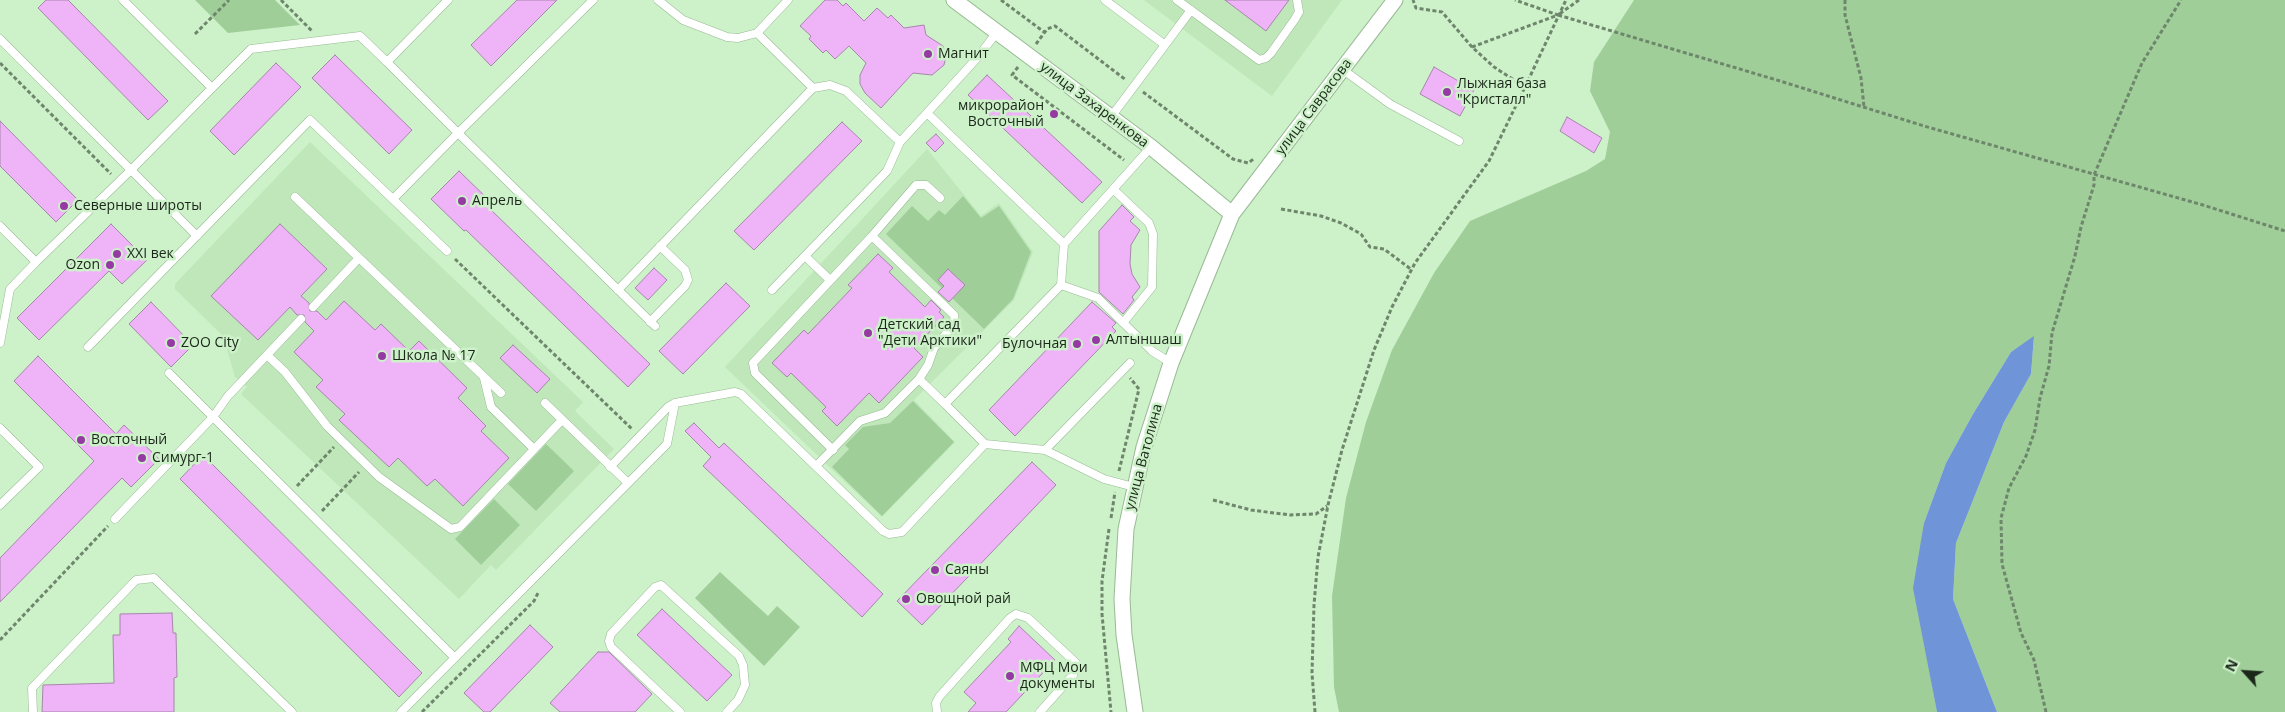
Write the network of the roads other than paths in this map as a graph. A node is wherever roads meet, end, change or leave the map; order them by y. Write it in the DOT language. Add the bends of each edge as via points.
graph roads {
  1 [pos="123,0"];
  2 [pos="448,0"];
  3 [pos="593,0"];
  4 [pos="658,0"];
  5 [pos="788,0"];
  6 [pos="954,0"];
  7 [pos="1105,0"];
  8 [pos="1177,0"];
  9 [pos="1297,0"];
  10 [pos="1395,0"];
  11 [pos="1191,10"];
  12 [pos="997,32"];
  13 [pos="757,33"];
  14 [pos="0,39"];
  15 [pos="1165,45"];
  16 [pos="387,62"];
  17 [pos="1342,69"];
  18 [pos="212,88"];
  19 [pos="813,88"];
  20 [pos="927,113"];
  21 [pos="1111,118"];
  22 [pos="458,133"];
  23 [pos="1459,141"];
  24 [pos="900,142"];
  25 [pos="1151,147"];
  26 [pos="131,170"];
  27 [pos="1113,190"];
  28 [pos="295,197"];
  29 [pos="940,198"];
  30 [pos="393,199"];
  31 [pos="1232,214"];
  32 [pos="0,226"];
  33 [pos="197,236"];
  34 [pos="872,236"];
  35 [pos="1064,244"];
  36 [pos="660,246"];
  37 [pos="447,251"];
  38 [pos="805,256"];
  39 [pos="359,258"];
  40 [pos="36,262"];
  41 [pos="830,280"];
  42 [pos="1061,285"];
  43 [pos="618,290"];
  44 [pos="772,290"];
  45 [pos="313,307"];
  46 [pos="301,319"];
  47 [pos="1123,323"];
  48 [pos="0,343"];
  49 [pos="88,348"];
  50 [pos="267,355"];
  51 [pos="1171,362"];
  52 [pos="1130,363"];
  53 [pos="169,373"];
  54 [pos="484,377"];
  55 [pos="919,379"];
  56 [pos="501,393"];
  57 [pos="545,403"];
  58 [pos="675,403"];
  59 [pos="945,404"];
  60 [pos="214,417"];
  61 [pos="562,420"];
  62 [pos="0,428"];
  63 [pos="985,444"];
  64 [pos="534,450"];
  65 [pos="833,450"];
  66 [pos="1045,450"];
  67 [pos="816,466"];
  68 [pos="610,467"];
  69 [pos="628,483"];
  70 [pos="1134,487"];
  71 [pos="0,505"];
  72 [pos="115,519"];
  73 [pos="454,658"];
  74 [pos="32,712"];
  75 [pos="292,712"];
  76 [pos="401,712"];
  77 [pos="680,712"];
  78 [pos="727,712"];
  79 [pos="937,712"];
  80 [pos="1040,712"];
  81 [pos="1135,712"];
  1 -- 18 [label="lane"];
  2 -- 16 [label="lane"];
  3 -- 22 [label="lane"];
  4 -- 13 [label="lane" via="683,20 727,37"];
  5 -- 13 [label="lane"];
  6 -- 12 [label="street, улица Захаренкова"];
  7 -- 15 [label="lane"];
  8 -- 11 [label="lane"];
  9 -- 11 [label="lane" via="1299,12 1296,19 1271,54 1259,60"];
  10 -- 17 [label="street, улица Саврасова"];
  11 -- 15 [label="lane"];
  12 -- 20 [label="lane"];
  12 -- 21 [label="street, улица Захаренкова"];
  13 -- 19 [label="lane"];
  14 -- 26 [label="lane"];
  15 -- 21 [label="lane"];
  16 -- 18 [label="lane" via="360,36 251,49"];
  16 -- 22 [label="lane"];
  17 -- 23 [label="lane" via="1390,104"];
  17 -- 31 [label="street, улица Саврасова"];
  18 -- 26 [label="lane"];
  19 -- 24 [label="lane" via="830,85 846,91"];
  19 -- 36 [label="lane"];
  20 -- 24 [label="lane"];
  20 -- 35 [label="lane"];
  21 -- 25 [label="street, улица Захаренкова"];
  22 -- 30 [label="lane"];
  22 -- 43 [label="lane"];
  24 -- 38 [label="lane" via="887,171"];
  25 -- 27 [label="lane"];
  25 -- 31 [label="street, улица Захаренкова"];
  26 -- 33 [label="lane"];
  26 -- 40 [label="lane"];
  27 -- 35 [label="lane"];
  27 -- 47 [label="lane" via="1149,223 1153,234 1152,287"];
  28 -- 39 [label="lane"];
  29 -- 34 [label="lane" via="926,185 916,185"];
  30 -- 33 [label="lane" via="310,120"];
  30 -- 37 [label="lane"];
  31 -- 51 [label="street, улица Ватолина"];
  32 -- 40 [label="lane"];
  33 -- 49 [label="lane"];
  34 -- 41 [label="lane"];
  34 -- 55 [label="lane" via="956,319 953,328 934,348"];
  35 -- 42 [label="lane"];
  36 -- 43 [label="lane"];
  36 -- 43 [label="lane" via="686,270 688,280 653,324"];
  38 -- 41 [label="lane"];
  38 -- 44 [label="lane"];
  39 -- 45 [label="lane"];
  39 -- 54 [label="lane"];
  40 -- 48 [label="lane" via="10,288"];
  41 -- 65 [label="lane" via="755,358 752,367 754,373"];
  42 -- 47 [label="lane" via="1098,298"];
  42 -- 59 [label="lane"];
  46 -- 50 [label="lane"];
  47 -- 51 [label="lane" via="1152,351"];
  50 -- 60 [label="lane" via="228,396"];
  50 -- 64 [label="lane" via="285,372 327,426 366,464 446,527 456,529"];
  51 -- 70 [label="street, улица Ватолина"];
  52 -- 66 [label="lane"];
  53 -- 60 [label="lane"];
  54 -- 56 [label="lane"];
  54 -- 64 [label="lane" via="491,407"];
  55 -- 59 [label="lane"];
  55 -- 65 [label="lane" via="885,413 860,421"];
  57 -- 61 [label="lane"];
  58 -- 67 [label="lane" via="735,392 741,394"];
  58 -- 68 [label="lane"];
  58 -- 69 [label="lane" via="667,444"];
  59 -- 63 [label="lane"];
  60 -- 72 [label="lane"];
  60 -- 73 [label="lane"];
  61 -- 64 [label="lane"];
  61 -- 68 [label="lane"];
  62 -- 71 [label="lane" via="39,466"];
  63 -- 66 [label="lane"];
  63 -- 67 [label="lane" via="902,532 896,534 883,531"];
  65 -- 67 [label="lane"];
  66 -- 70 [label="lane" via="1104,479"];
  68 -- 69 [label="lane"];
  69 -- 73 [label="lane"];
  70 -- 81 [label="street, улица Ватолина" via="1126,529 1122,599"];
  73 -- 76 [label="lane"];
  74 -- 75 [label="lane" via="32,688 136,580 154,578"];
  77 -- 78 [label="lane" via="611,647 609,641 611,634 655,587 661,585 739,656 745,685"];
  79 -- 80 [label="lane" via="939,697 1016,614 1028,618 1076,663 1073,675"];
}
